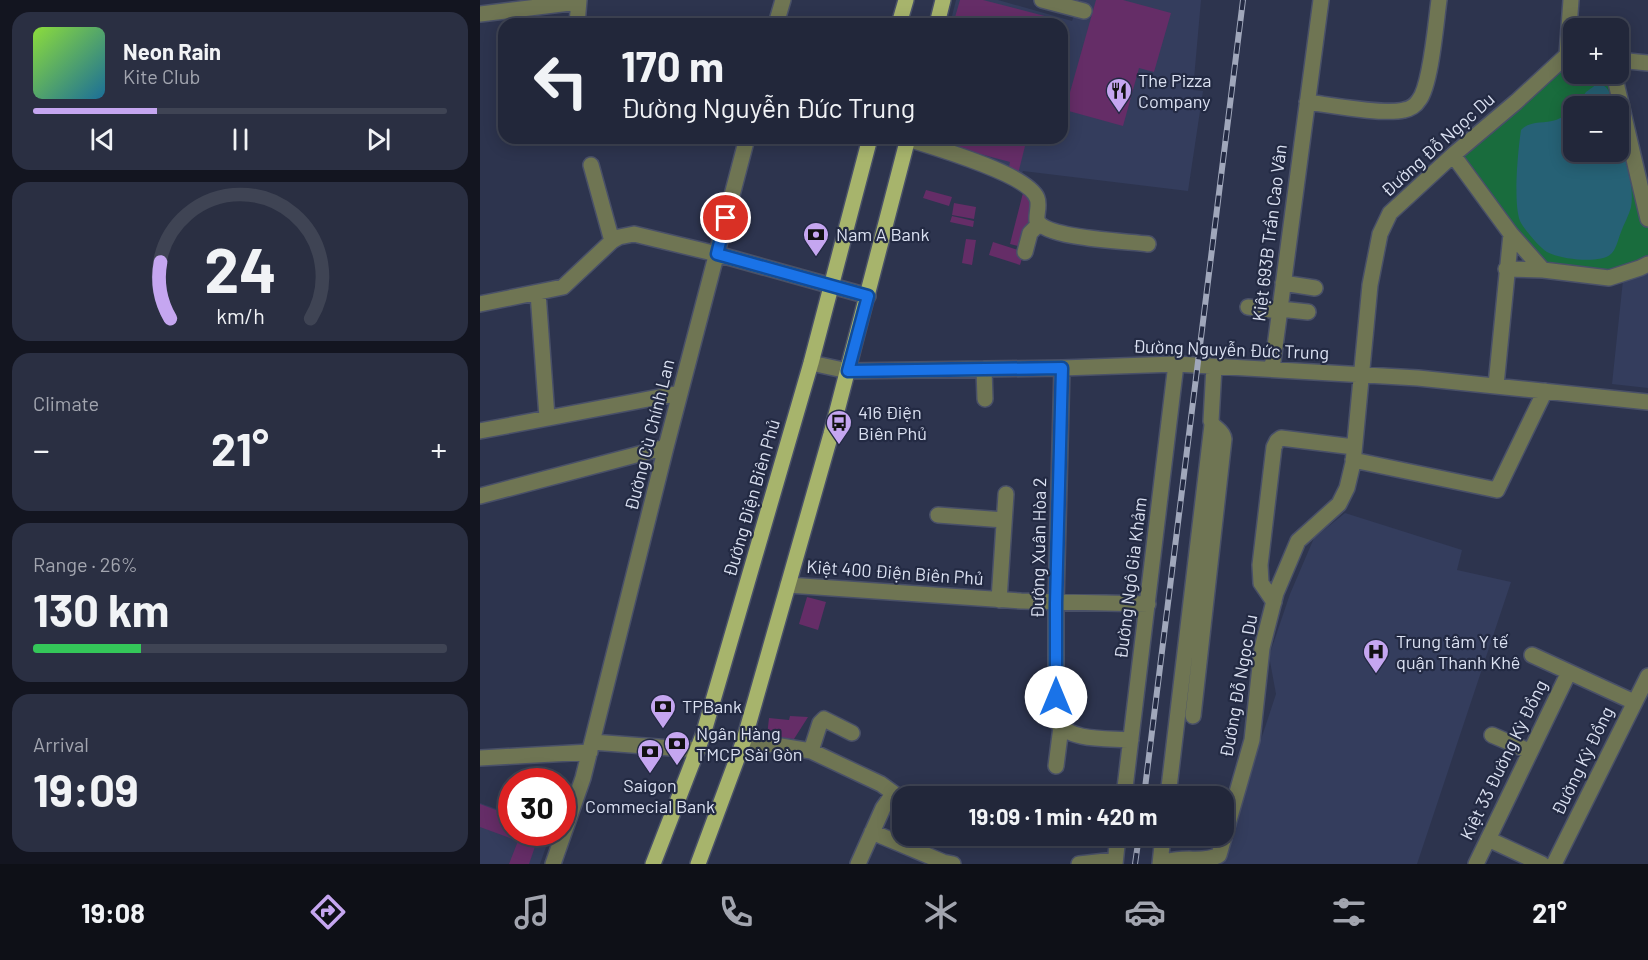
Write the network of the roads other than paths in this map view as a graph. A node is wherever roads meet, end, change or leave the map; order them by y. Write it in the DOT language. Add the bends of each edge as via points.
graph roads {
  1 [pos="783,0"];
  2 [pos="906,0"];
  3 [pos="943,0"];
  4 [pos="1042,0"];
  5 [pos="1321,0"];
  6 [pos="1439,0"];
  7 [pos="1571,0"];
  8 [pos="578,1"];
  9 [pos="507,5"];
  10 [pos="1084,11"];
  11 [pos="480,14"];
  12 [pos="577,18"];
  13 [pos="778,18"];
  14 [pos="901,18"];
  15 [pos="938,18"];
  16 [pos="1571,18"];
  17 [pos="1563,61"];
  18 [pos="1629,61"];
  19 [pos="1648,63"];
  20 [pos="1616,84"];
  21 [pos="1307,102"];
  22 [pos="745,144"];
  23 [pos="868,144"];
  24 [pos="907,144"];
  25 [pos="923,144"];
  26 [pos="1453,155"];
  27 [pos="591,165"];
  28 [pos="1648,219"];
  29 [pos="1039,224"];
  30 [pos="1511,234"];
  31 [pos="612,241"];
  32 [pos="1149,244"];
  33 [pos="1025,252"];
  34 [pos="717,254"];
  35 [pos="1648,264"];
  36 [pos="1506,269"];
  37 [pos="1543,270"];
  38 [pos="1283,283"];
  39 [pos="831,286"];
  40 [pos="1315,288"];
  41 [pos="537,293"];
  42 [pos="868,296"];
  43 [pos="480,304"];
  44 [pos="1248,307"];
  45 [pos="1280,310"];
  46 [pos="1308,312"];
  47 [pos="811,363"];
  48 [pos="1176,364"];
  49 [pos="1214,367"];
  50 [pos="1062,368"];
  51 [pos="984,369"];
  52 [pos="1272,369"];
  53 [pos="848,371"];
  54 [pos="1361,375"];
  55 [pos="1496,385"];
  56 [pos="1545,391"];
  57 [pos="680,393"];
  58 [pos="985,399"];
  59 [pos="1648,402"];
  60 [pos="547,417"];
  61 [pos="1212,425"];
  62 [pos="480,431"];
  63 [pos="666,447"];
  64 [pos="1353,454"];
  65 [pos="1006,494"];
  66 [pos="480,496"];
  67 [pos="938,515"];
  68 [pos="1004,520"];
  69 [pos="788,585"];
  70 [pos="999,600"];
  71 [pos="1274,602"];
  72 [pos="1056,603"];
  73 [pos="1148,604"];
  74 [pos="1532,655"];
  75 [pos="1569,672"];
  76 [pos="1648,676"];
  77 [pos="1634,702"];
  78 [pos="1192,716"];
  79 [pos="1061,728"];
  80 [pos="852,733"];
  81 [pos="1492,735"];
  82 [pos="744,740"];
  83 [pos="1131,740"];
  84 [pos="591,747"];
  85 [pos="698,750"];
  86 [pos="811,751"];
  87 [pos="1529,752"];
  88 [pos="480,758"];
  89 [pos="1056,766"];
  90 [pos="1125,786"];
  91 [pos="1169,786"];
  92 [pos="892,792"];
  93 [pos="892,805"];
  94 [pos="872,832"];
  95 [pos="1488,838"];
  96 [pos="1117,846"];
  97 [pos="1162,846"];
  98 [pos="1115,862"];
  99 [pos="553,864"];
  100 [pos="653,864"];
  101 [pos="698,864"];
  102 [pos="858,864"];
  103 [pos="953,864"];
  104 [pos="1079,864"];
  105 [pos="1160,864"];
  106 [pos="1476,864"];
  107 [pos="1542,864"];
  108 [pos="1554,864"];
  1 -- 13 [label="street"];
  2 -- 14 [label="main road"];
  3 -- 15 [label="main road"];
  4 -- 10 [label="street"];
  5 -- 21 [label="street, Kiệt 693B Trần Cao Vân"];
  6 -- 21 [label="street" via="1426,84 1419,101 1404,110 1386,111"];
  7 -- 16 [label="street, Đường Đỗ Ngọc Du"];
  8 -- 9 [label="street"];
  8 -- 12 [label="street"];
  9 -- 11 [label="street"];
  17 -- 26 [label="street, Đường Đỗ Ngọc Du"];
  18 -- 19 [label="street"];
  20 -- 28 [label="street"];
  21 -- 38 [label="street, Kiệt 693B Trần Cao Vân"];
  22 -- 34 [label="street, Đường Cù Chính Lan"];
  23 -- 39 [label="main road, Đường Điện Biên Phủ"];
  24 -- 42 [label="main road"];
  25 -- 29 [label="street" via="982,163 1033,191"];
  26 -- 30 [label="street"];
  26 -- 54 [label="street, Đường Đỗ Ngọc Du" via="1390,213 1380,234 1370,285"];
  27 -- 31 [label="street"];
  29 -- 32 [label="street" via="1067,235"];
  29 -- 33 [label="street" via="1030,233"];
  30 -- 36 [label="street"];
  30 -- 37 [label="street"];
  31 -- 34 [label="street" via="634,234"];
  31 -- 41 [label="street" via="563,286"];
  34 -- 39 [label="street"];
  34 -- 57 [label="street, Đường Cù Chính Lan"];
  35 -- 37 [label="street" via="1609,278"];
  36 -- 37 [label="street"];
  36 -- 55 [label="street"];
  38 -- 40 [label="street"];
  38 -- 45 [label="street, Kiệt 693B Trần Cao Vân"];
  39 -- 42 [label="street"];
  39 -- 47 [label="main road, Đường Điện Biên Phủ"];
  41 -- 43 [label="street"];
  41 -- 60 [label="street"];
  42 -- 53 [label="main road"];
  44 -- 45 [label="street"];
  45 -- 46 [label="street"];
  45 -- 52 [label="street, Kiệt 693B Trần Cao Vân"];
  47 -- 53 [label="street, Đường Nguyễn Đức Trung"];
  47 -- 85 [label="main road, Đường Điện Biên Phủ"];
  48 -- 49 [label="street, Đường Nguyễn Đức Trung"];
  48 -- 50 [label="street, Đường Nguyễn Đức Trung"];
  48 -- 73 [label="street, Đường Ngô Gia Khảm"];
  49 -- 52 [label="street, Đường Nguyễn Đức Trung"];
  49 -- 61 [label="street"];
  50 -- 51 [label="street, Đường Nguyễn Đức Trung"];
  50 -- 72 [label="street, Đường Xuân Hòa 2"];
  51 -- 53 [label="street, Đường Nguyễn Đức Trung"];
  51 -- 58 [label="street"];
  52 -- 54 [label="street, Đường Nguyễn Đức Trung"];
  53 -- 69 [label="main road"];
  54 -- 55 [label="street, Đường Nguyễn Đức Trung"];
  54 -- 64 [label="street, Đường Đỗ Ngọc Du"];
  55 -- 56 [label="street, Đường Nguyễn Đức Trung"];
  56 -- 59 [label="street, Đường Nguyễn Đức Trung"];
  56 -- 64 [label="street" via="1497,490"];
  57 -- 60 [label="street"];
  57 -- 63 [label="street, Đường Cù Chính Lan"];
  60 -- 62 [label="street"];
  61 -- 78 [label="street" via="1222,432 1224,439"];
  61 -- 91 [label="street"];
  63 -- 66 [label="street"];
  63 -- 84 [label="street, Đường Cù Chính Lan"];
  64 -- 71 [label="street, Đường Đỗ Ngọc Du" via="1347,488 1339,504 1298,541"];
  64 -- 71 [label="street, Đường Đỗ Ngọc Du" via="1281,438 1276,441 1260,565 1261,583"];
  65 -- 68 [label="street, Kiệt 400 Điện Biên Phủ"];
  67 -- 68 [label="street"];
  68 -- 70 [label="street, Kiệt 400 Điện Biên Phủ"];
  69 -- 70 [label="street, Kiệt 400 Điện Biên Phủ"];
  69 -- 82 [label="main road"];
  70 -- 72 [label="street, Kiệt 400 Điện Biên Phủ"];
  71 -- 105 [label="street, Đường Đỗ Ngọc Du" via="1262,648 1252,740 1219,855 1214,861 1170,860"];
  72 -- 73 [label="street, Kiệt 400 Điện Biên Phủ"];
  72 -- 79 [label="street, Đường Xuân Hòa 2" via="1056,721"];
  73 -- 83 [label="street, Đường Ngô Gia Khảm"];
  74 -- 75 [label="street"];
  75 -- 77 [label="street, Kiệt 33 Đường Kỳ Đồng"];
  75 -- 87 [label="street, Kiệt 33 Đường Kỳ Đồng"];
  76 -- 77 [label="street, Đường Kỳ Đồng"];
  77 -- 108 [label="street, Đường Kỳ Đồng"];
  79 -- 83 [label="street" via="1077,735"];
  79 -- 89 [label="street, Đường Xuân Hòa 2"];
  80 -- 86 [label="street" via="824,719"];
  81 -- 87 [label="street"];
  82 -- 86 [label="street"];
  82 -- 101 [label="main road"];
  83 -- 90 [label="street, Đường Ngô Gia Khảm"];
  84 -- 85 [label="street"];
  84 -- 88 [label="street"];
  84 -- 99 [label="street, Đường Cù Chính Lan"];
  85 -- 100 [label="main road, Đường Điện Biên Phủ"];
  86 -- 92 [label="street"];
  87 -- 95 [label="street, Kiệt 33 Đường Kỳ Đồng"];
  93 -- 94 [label="street"];
  94 -- 102 [label="street"];
  94 -- 103 [label="street"];
  95 -- 106 [label="street, Kiệt 33 Đường Kỳ Đồng"];
  95 -- 107 [label="street"];
  96 -- 98 [label="street"];
  97 -- 105 [label="street"];
  98 -- 104 [label="street"];
}
